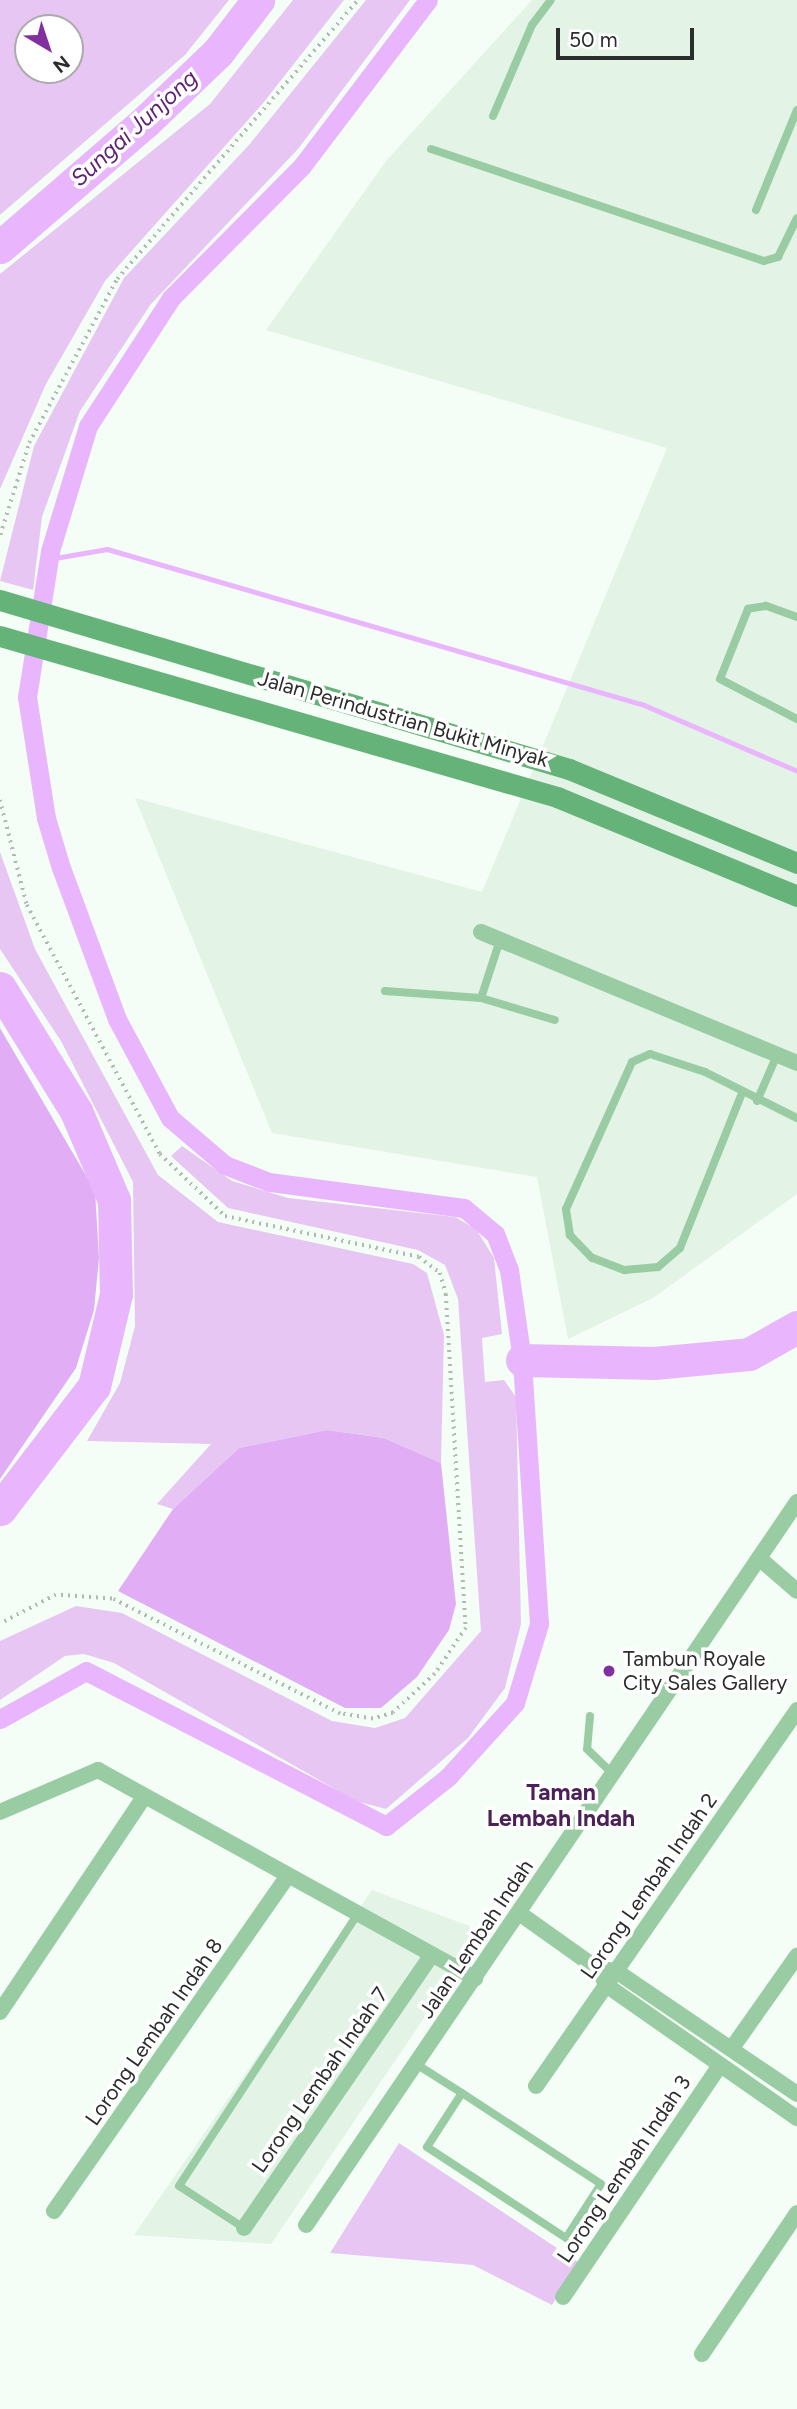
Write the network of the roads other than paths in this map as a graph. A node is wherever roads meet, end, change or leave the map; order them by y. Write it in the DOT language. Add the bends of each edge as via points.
graph roads {
  1 [pos="551,0"];
  2 [pos="797,110"];
  3 [pos="493,116"];
  4 [pos="431,149"];
  5 [pos="757,210"];
  6 [pos="797,218"];
  7 [pos="0,600"];
  8 [pos="797,617"];
  9 [pos="0,636"];
  10 [pos="797,719"];
  11 [pos="797,863"];
  12 [pos="797,896"];
  13 [pos="481,932"];
  14 [pos="500,940"];
  15 [pos="385,991"];
  16 [pos="481,998"];
  17 [pos="555,1020"];
  18 [pos="777,1055"];
  19 [pos="797,1063"];
  20 [pos="742,1093"];
  21 [pos="757,1101"];
  22 [pos="797,1118"];
  23 [pos="797,1502"];
  24 [pos="759,1558"];
  25 [pos="797,1591"];
  26 [pos="797,1710"];
  27 [pos="590,1716"];
  28 [pos="614,1774"];
  29 [pos="143,1798"];
  30 [pos="0,1812"];
  31 [pos="288,1876"];
  32 [pos="351,1912"];
  33 [pos="519,1913"];
  34 [pos="431,1956"];
  35 [pos="797,1956"];
  36 [pos="588,1962"];
  37 [pos="616,1970"];
  38 [pos="475,1978"];
  39 [pos="606,1985"];
  40 [pos="0,2012"];
  41 [pos="732,2048"];
  42 [pos="416,2064"];
  43 [pos="720,2065"];
  44 [pos="536,2086"];
  45 [pos="463,2093"];
  46 [pos="797,2094"];
  47 [pos="797,2118"];
  48 [pos="54,2211"];
  49 [pos="797,2213"];
  50 [pos="306,2225"];
  51 [pos="244,2228"];
  52 [pos="563,2297"];
  53 [pos="702,2354"];
  1 -- 3 [label="lane" via="532,25"];
  2 -- 5 [label="lane"];
  4 -- 6 [label="lane" via="764,261 778,257"];
  7 -- 11 [label="main road, Jalan Perindustrian Bukit Minyak" via="569,769"];
  8 -- 10 [label="lane" via="766,607 748,609 720,679"];
  9 -- 12 [label="main road, Jalan Perindustrian Bukit Minyak" via="557,797"];
  13 -- 14 [label="street"];
  14 -- 16 [label="lane"];
  14 -- 18 [label="street"];
  15 -- 16 [label="lane"];
  16 -- 17 [label="lane"];
  18 -- 19 [label="street"];
  18 -- 21 [label="lane"];
  20 -- 20 [label="lane" via="680,1248 658,1267 624,1270 592,1258 570,1235 565,1209 632,1062 650,1054 705,1072"];
  20 -- 21 [label="lane"];
  21 -- 22 [label="lane"];
  23 -- 24 [label="street, Jalan Lembah Indah"];
  24 -- 25 [label="street"];
  24 -- 28 [label="street, Jalan Lembah Indah"];
  26 -- 37 [label="street, Lorong Lembah Indah 2"];
  27 -- 28 [label="lane" via="587,1749"];
  28 -- 33 [label="street, Jalan Lembah Indah"];
  29 -- 30 [label="street" via="91,1770"];
  29 -- 31 [label="street"];
  29 -- 40 [label="street"];
  31 -- 32 [label="street"];
  31 -- 48 [label="street, Lorong Lembah Indah 8"];
  32 -- 34 [label="street"];
  32 -- 51 [label="lane" via="179,2186"];
  33 -- 36 [label="street"];
  33 -- 38 [label="street, Jalan Lembah Indah"];
  34 -- 38 [label="street"];
  34 -- 51 [label="street, Lorong Lembah Indah 7"];
  35 -- 41 [label="street"];
  37 -- 39 [label="street, Lorong Lembah Indah 2"];
  37 -- 41 [label="street"];
  38 -- 42 [label="street, Jalan Lembah Indah"];
  39 -- 43 [label="street"];
  39 -- 44 [label="street, Lorong Lembah Indah 2"];
  41 -- 46 [label="street"];
  42 -- 45 [label="lane"];
  42 -- 50 [label="street, Jalan Lembah Indah"];
  43 -- 47 [label="street"];
  43 -- 52 [label="street, Lorong Lembah Indah 3"];
  45 -- 45 [label="lane" via="601,2184 566,2238 427,2147"];
  49 -- 53 [label="street"];
}
